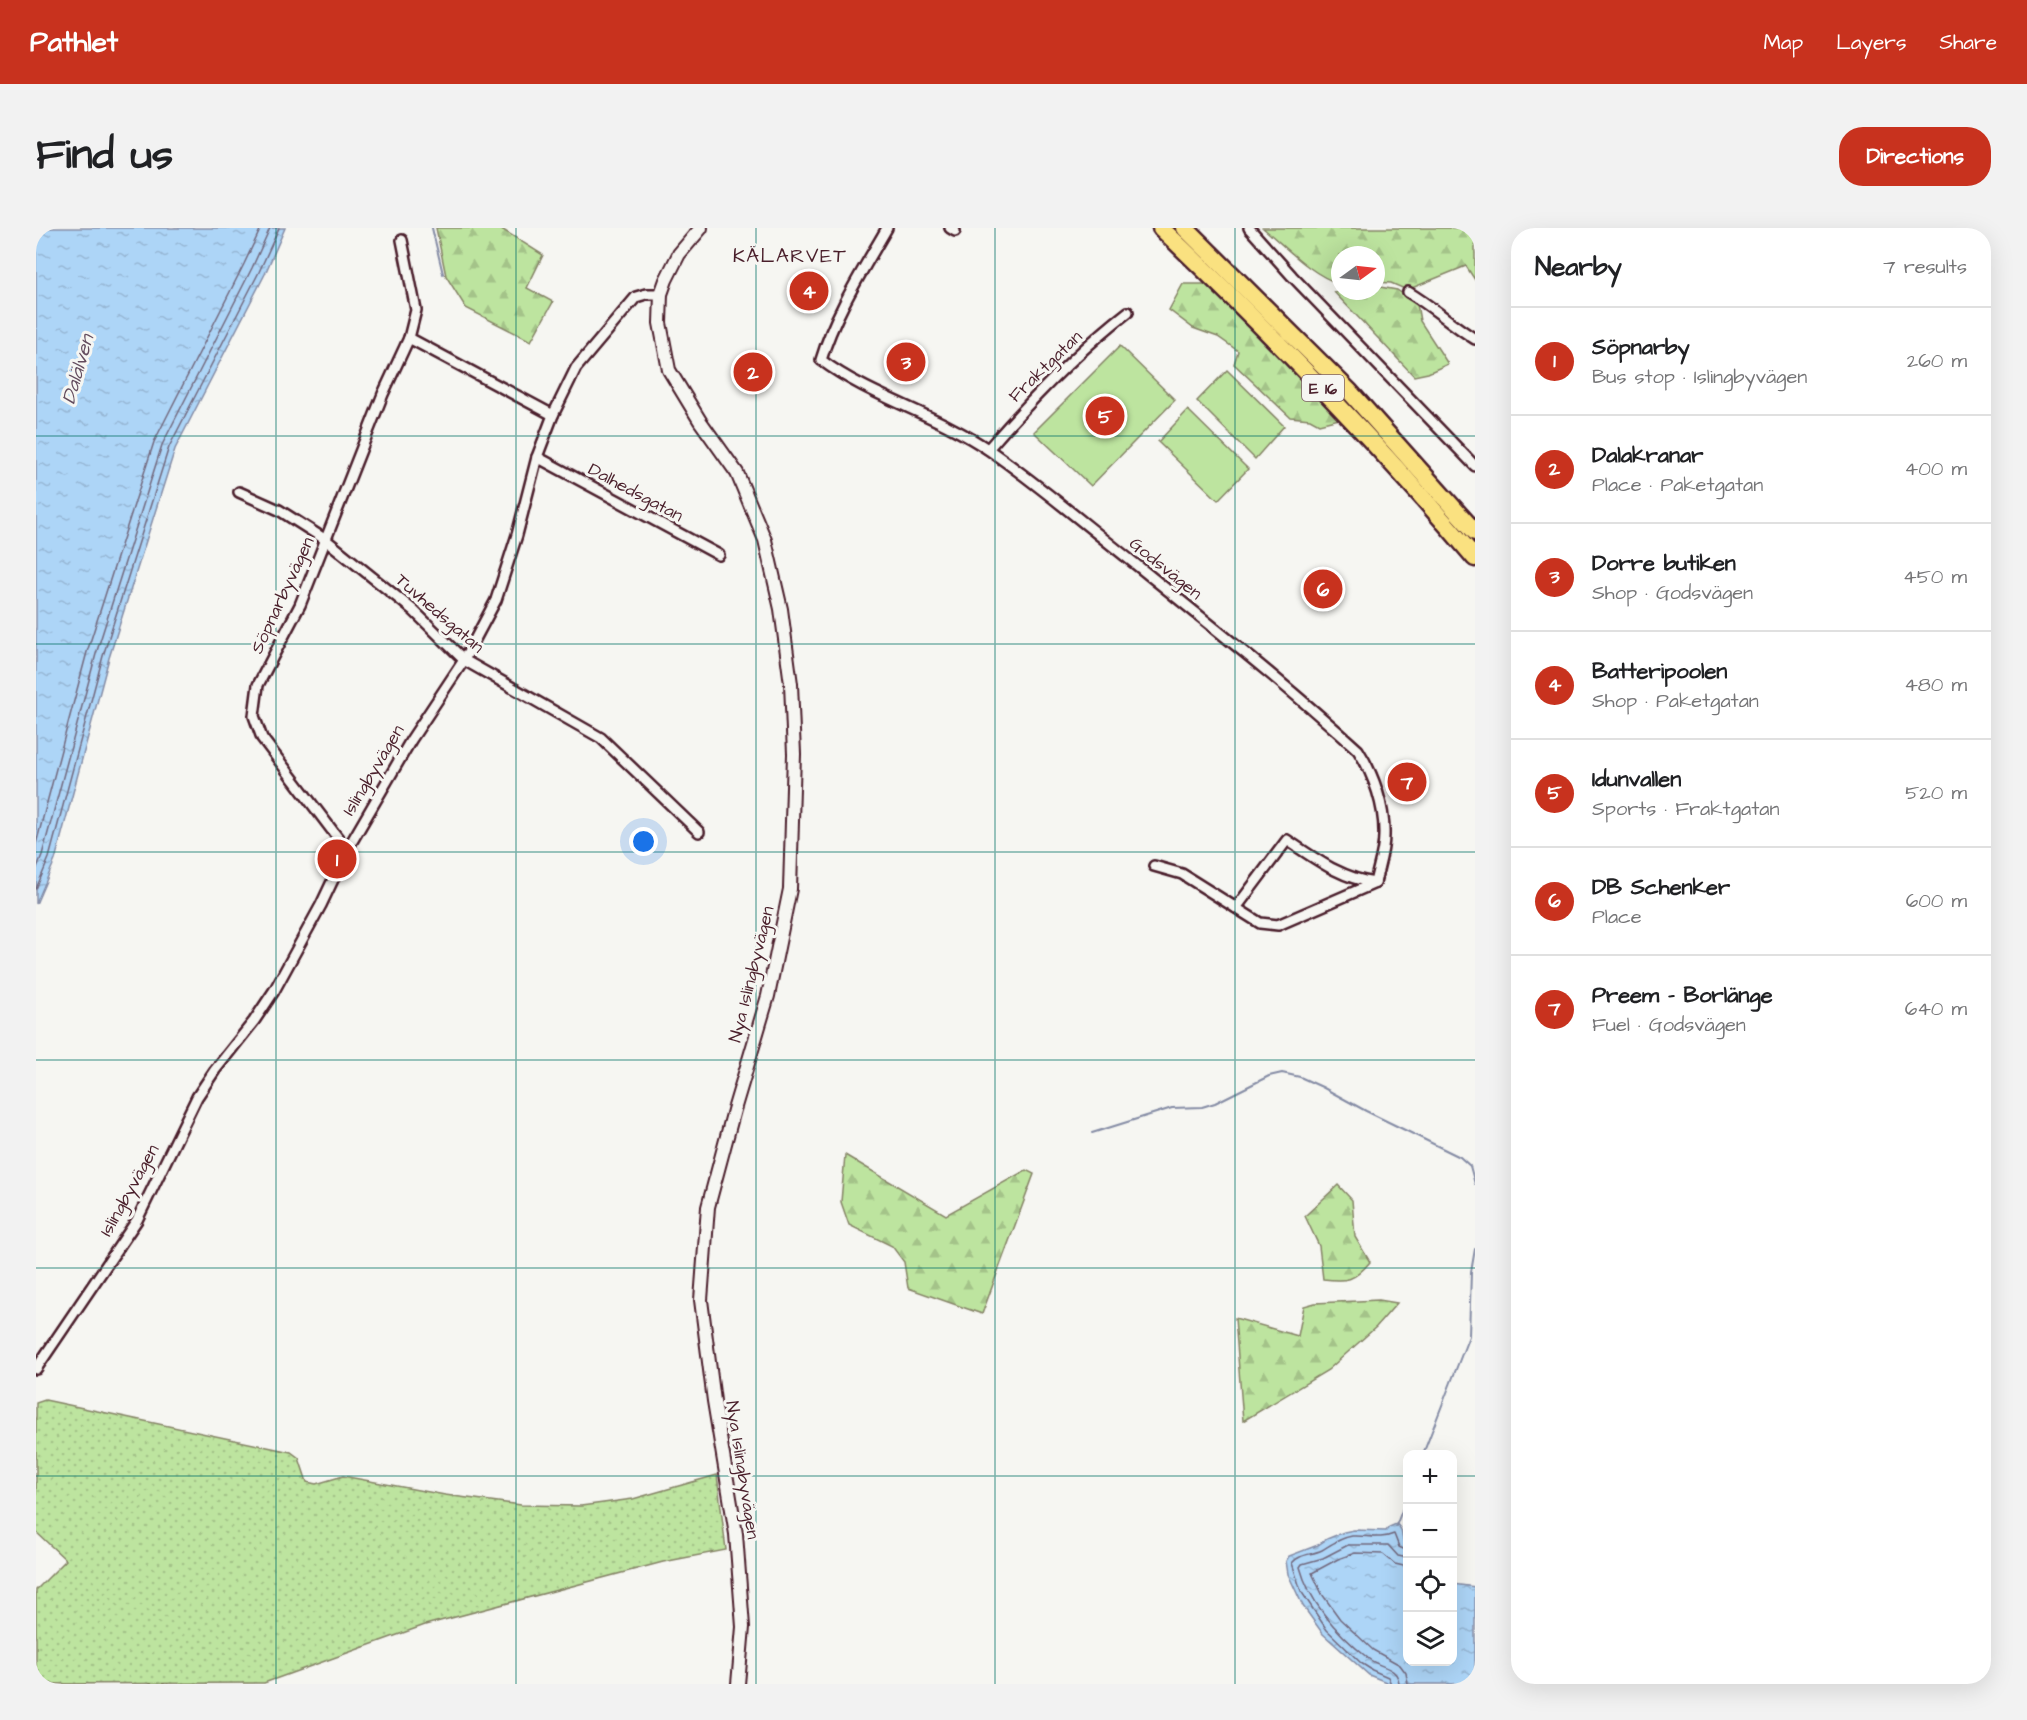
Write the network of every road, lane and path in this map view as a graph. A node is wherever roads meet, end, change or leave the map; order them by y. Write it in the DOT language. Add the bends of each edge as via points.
graph roads {
  1 [pos="701,228"];
  2 [pos="887,228"];
  3 [pos="1161,228"];
  4 [pos="1185,228"];
  5 [pos="1198,228"];
  6 [pos="1249,228"];
  7 [pos="402,240"];
  8 [pos="1238,279"];
  9 [pos="1408,292"];
  10 [pos="661,294"];
  11 [pos="1128,312"];
  12 [pos="409,338"];
  13 [pos="1475,339"];
  14 [pos="553,415"];
  15 [pos="988,449"];
  16 [pos="537,457"];
  17 [pos="1475,466"];
  18 [pos="239,492"];
  19 [pos="1475,532"];
  20 [pos="326,540"];
  21 [pos="719,555"];
  22 [pos="1475,558"];
  23 [pos="464,660"];
  24 [pos="699,832"];
  25 [pos="347,850"];
  26 [pos="1154,866"];
  27 [pos="1375,883"];
  28 [pos="1236,908"];
  29 [pos="36,1369"];
  30 [pos="738,1684"];
  1 -- 10 [label="street" via="679,254"];
  2 -- 15 [label="street, Godsvägen" via="846,303 821,360"];
  3 -- 22 [label="highway, E 16" via="1300,363"];
  4 -- 8 [label="highway, E 16"];
  5 -- 8 [label="highway"];
  6 -- 17 [label="street"];
  7 -- 12 [label="street, Söpnarbyvägen" via="416,310"];
  8 -- 19 [label="highway, E 16" via="1350,393"];
  9 -- 13 [label="street"];
  10 -- 14 [label="street, Islingbyvägen" via="636,297 576,368"];
  10 -- 30 [label="street, Nya Islingbyvägen" via="660,323 669,370 737,473 765,540 781,609 791,684 794,754 790,889 768,996 708,1207 701,1299 736,1534 743,1627"];
  11 -- 15 [label="street, Fraktgatan" via="1078,356"];
  12 -- 14 [label="street"];
  12 -- 20 [label="street, Söpnarbyvägen"];
  14 -- 16 [label="street, Islingbyvägen"];
  15 -- 27 [label="street, Godsvägen" via="1244,651 1358,750 1374,782 1381,809 1384,836"];
  16 -- 21 [label="street, Dalhedsgatan"];
  16 -- 23 [label="street, Islingbyvägen" via="496,600"];
  18 -- 20 [label="street, Tuvhedsgatan" via="279,510"];
  20 -- 23 [label="street, Tuvhedsgatan" via="413,610"];
  20 -- 25 [label="street, Söpnarbyvägen" via="300,605 258,685 254,716 262,738"];
  23 -- 24 [label="street, Tuvhedsgatan" via="601,738"];
  23 -- 25 [label="street, Islingbyvägen" via="411,740"];
  25 -- 29 [label="street, Islingbyvägen" via="274,991 197,1097 137,1220"];
  26 -- 28 [label="street" via="1182,873"];
  27 -- 28 [label="street" via="1278,925 1260,923"];
  27 -- 28 [label="street" via="1355,880 1332,869 1287,840"];
}
